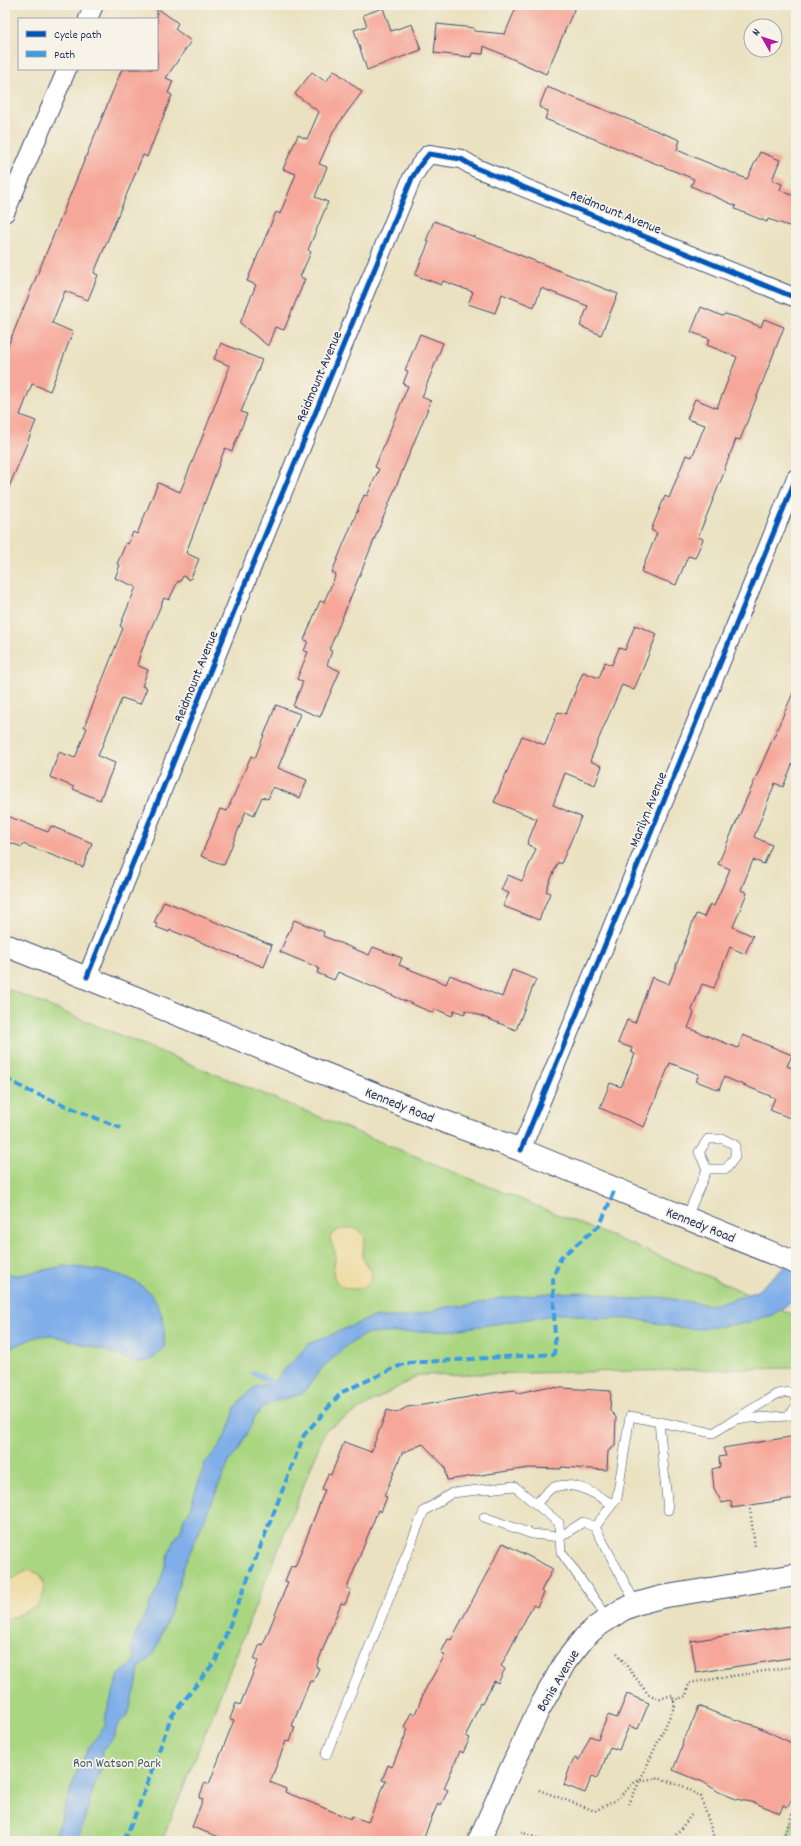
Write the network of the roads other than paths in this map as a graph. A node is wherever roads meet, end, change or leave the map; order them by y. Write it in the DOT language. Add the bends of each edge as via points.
graph roads {
  1 [pos="94,5"];
  2 [pos="88,18"];
  3 [pos="67,70"];
  4 [pos="5,213"];
  5 [pos="796,298"];
  6 [pos="796,478"];
  7 [pos="5,945"];
  8 [pos="87,977"];
  9 [pos="521,1150"];
  10 [pos="707,1169"];
  11 [pos="686,1219"];
  12 [pos="796,1263"];
  13 [pos="796,1398"];
  14 [pos="796,1407"];
  15 [pos="735,1419"];
  16 [pos="659,1422"];
  17 [pos="536,1504"];
  18 [pos="612,1504"];
  19 [pos="668,1510"];
  20 [pos="484,1517"];
  21 [pos="595,1526"];
  22 [pos="560,1537"];
  23 [pos="796,1575"];
  24 [pos="636,1604"];
  25 [pos="608,1618"];
  26 [pos="326,1755"];
  27 [pos="479,1841"];
  1 -- 2 [label="street"];
  3 -- 4 [label="street"];
  5 -- 8 [label="street, Reidmount Avenue" via="476,168 461,159 429,154 412,178"];
  6 -- 9 [label="street, Marilyn Avenue"];
  7 -- 8 [label="main road, Kennedy Road"];
  8 -- 9 [label="main road, Kennedy Road" via="432,1117"];
  9 -- 11 [label="main road, Kennedy Road"];
  10 -- 11 [label="lane"];
  11 -- 12 [label="main road, Kennedy Road"];
  13 -- 15 [label="lane" via="791,1392 777,1394"];
  14 -- 15 [label="lane" via="788,1416"];
  15 -- 16 [label="lane" via="713,1433"];
  16 -- 18 [label="lane" via="630,1416 617,1498"];
  16 -- 19 [label="lane"];
  17 -- 18 [label="lane" via="553,1487 571,1485 590,1491"];
  17 -- 22 [label="lane" via="558,1523"];
  17 -- 26 [label="lane" via="514,1486 452,1492 424,1511"];
  18 -- 21 [label="lane"];
  20 -- 22 [label="lane" via="532,1534"];
  21 -- 22 [label="lane" via="583,1522"];
  21 -- 24 [label="lane"];
  22 -- 25 [label="lane" via="561,1552"];
  23 -- 24 [label="main road, Bonis Avenue" via="661,1597"];
  24 -- 25 [label="main road, Bonis Avenue"];
  25 -- 27 [label="main road, Bonis Avenue" via="584,1638 565,1662 538,1711"];
}
